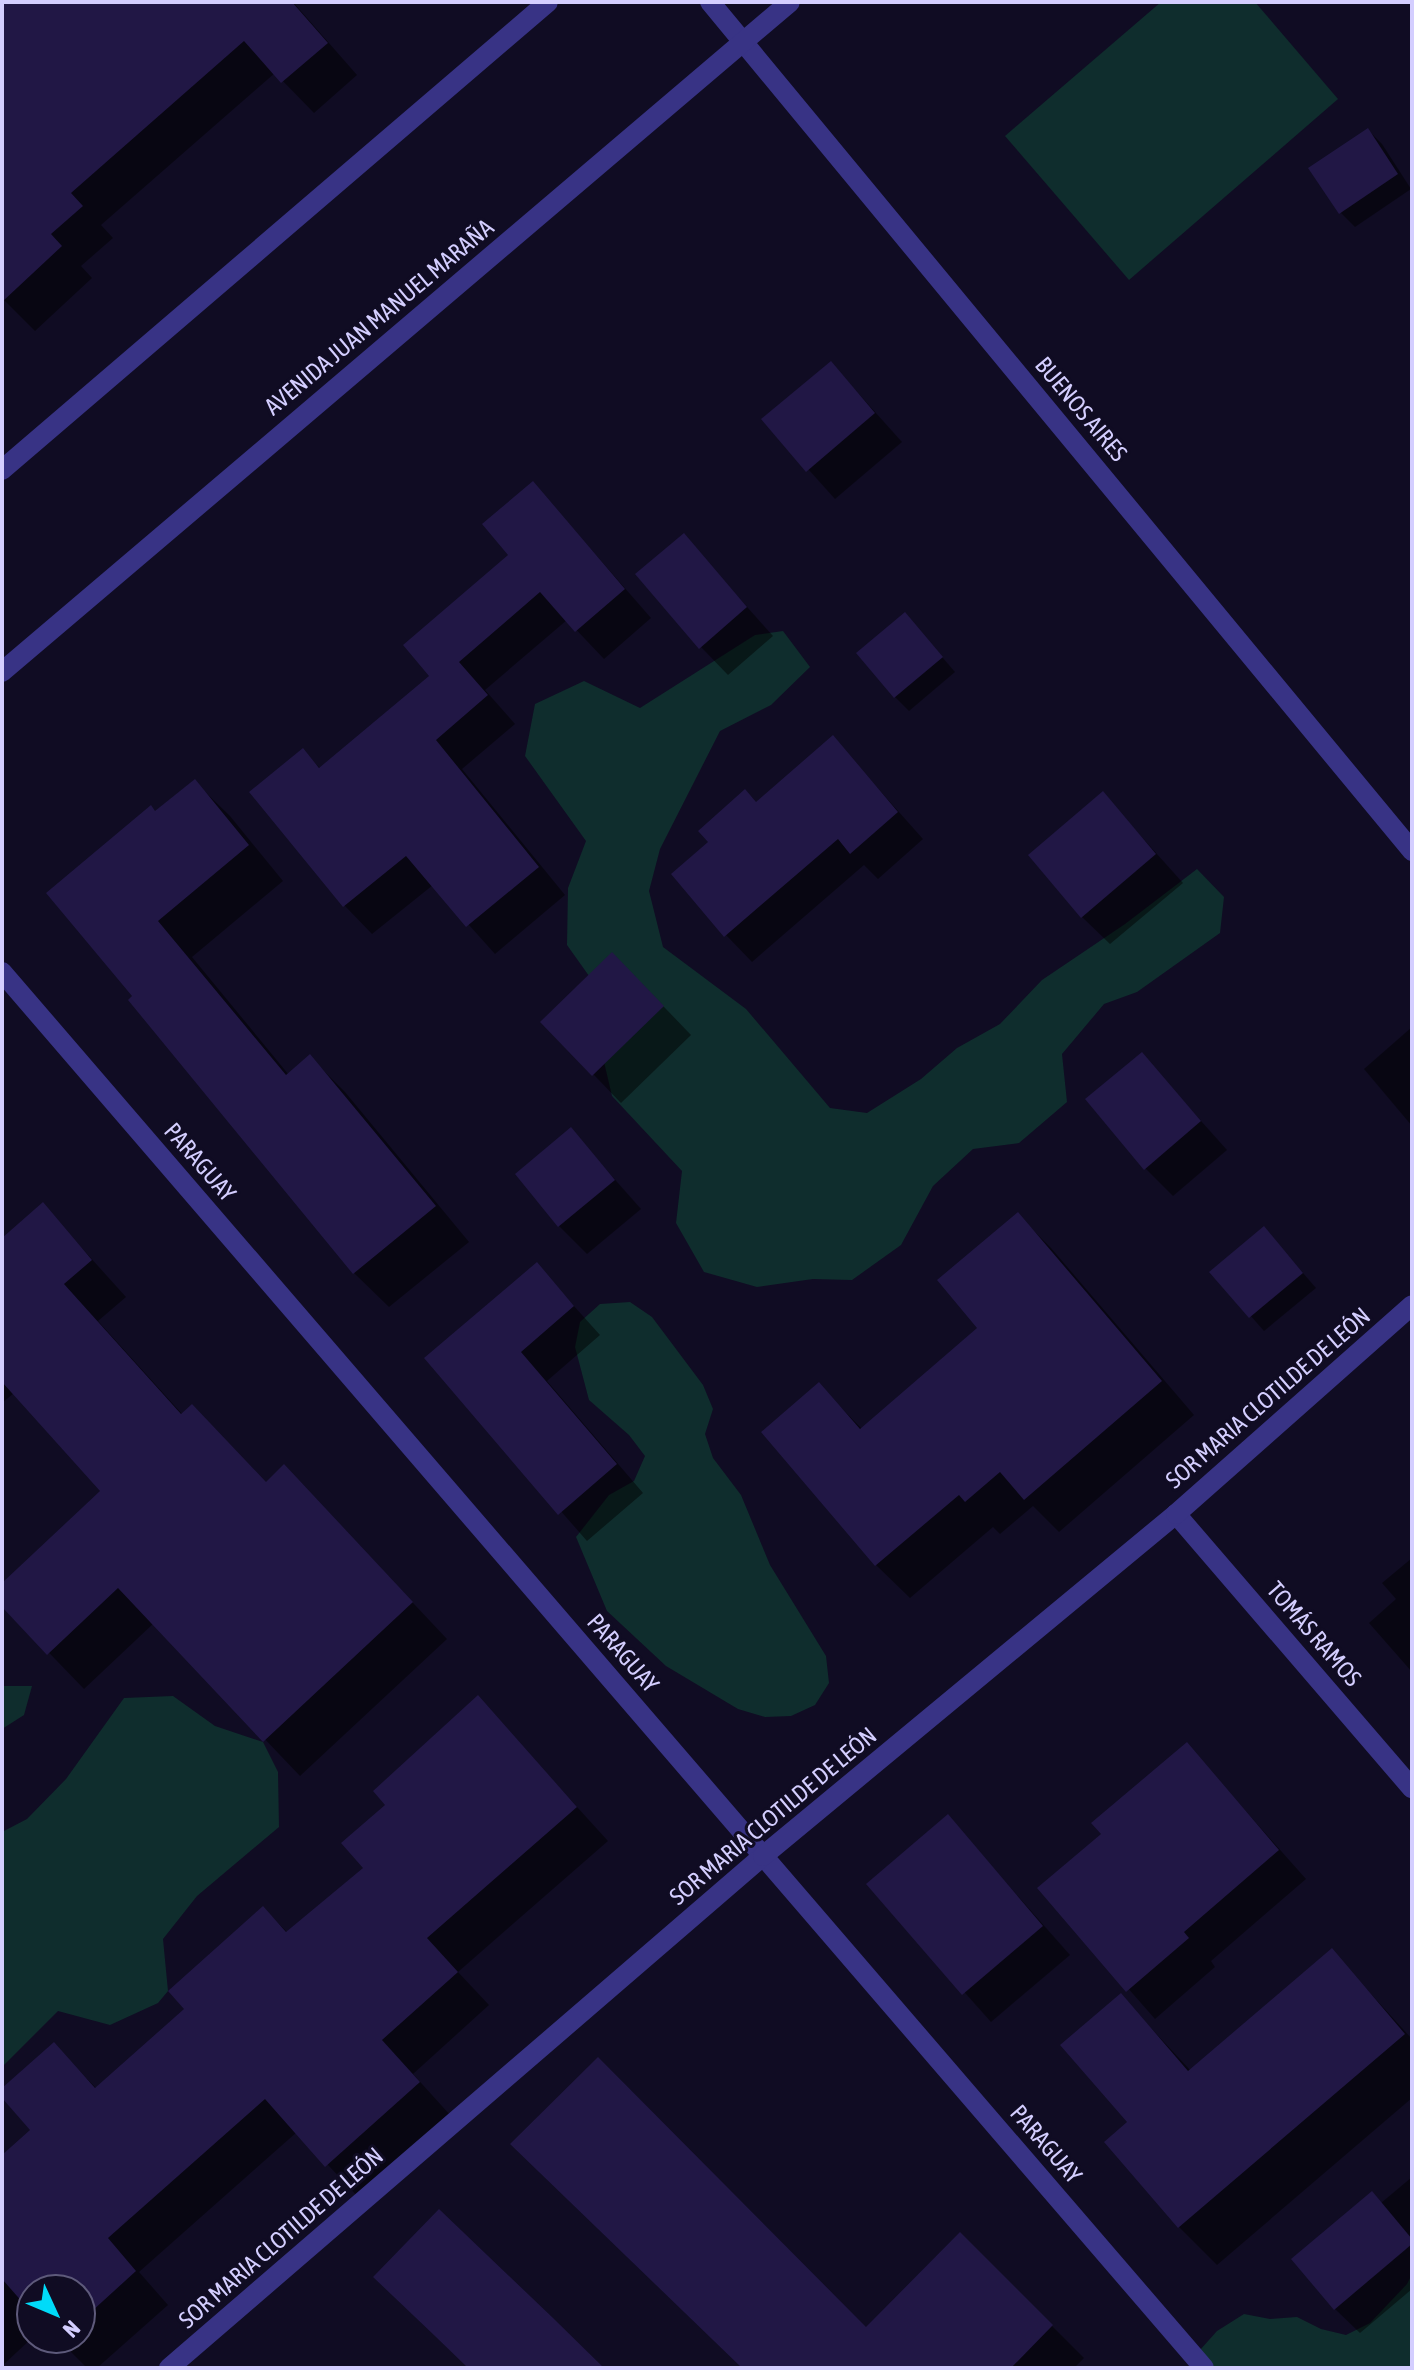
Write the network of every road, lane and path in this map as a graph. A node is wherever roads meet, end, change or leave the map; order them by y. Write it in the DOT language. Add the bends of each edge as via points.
graph roads {
  1 [pos="548,2"];
  2 [pos="710,2"];
  3 [pos="790,2"];
  4 [pos="744,42"];
  5 [pos="2,470"];
  6 [pos="2,672"];
  7 [pos="1412,851"];
  8 [pos="2,972"];
  9 [pos="1412,1305"];
  10 [pos="1176,1514"];
  11 [pos="1412,1788"];
  12 [pos="763,1856"];
  13 [pos="169,2368"];
  14 [pos="1204,2368"];
  1 -- 5 [label="street"];
  2 -- 4 [label="street, BUENOS AIRES"];
  3 -- 4 [label="street, AVENIDA JUAN MANUEL MARAÑA"];
  4 -- 6 [label="street, AVENIDA JUAN MANUEL MARAÑA"];
  4 -- 7 [label="street, BUENOS AIRES"];
  8 -- 12 [label="street, PARAGUAY"];
  9 -- 10 [label="street, SOR MARIA CLOTILDE DE LEÓN"];
  10 -- 11 [label="street, TOMÁS RAMOS"];
  10 -- 12 [label="street, SOR MARIA CLOTILDE DE LEÓN"];
  12 -- 13 [label="street, SOR MARIA CLOTILDE DE LEÓN"];
  12 -- 14 [label="street, PARAGUAY"];
}
